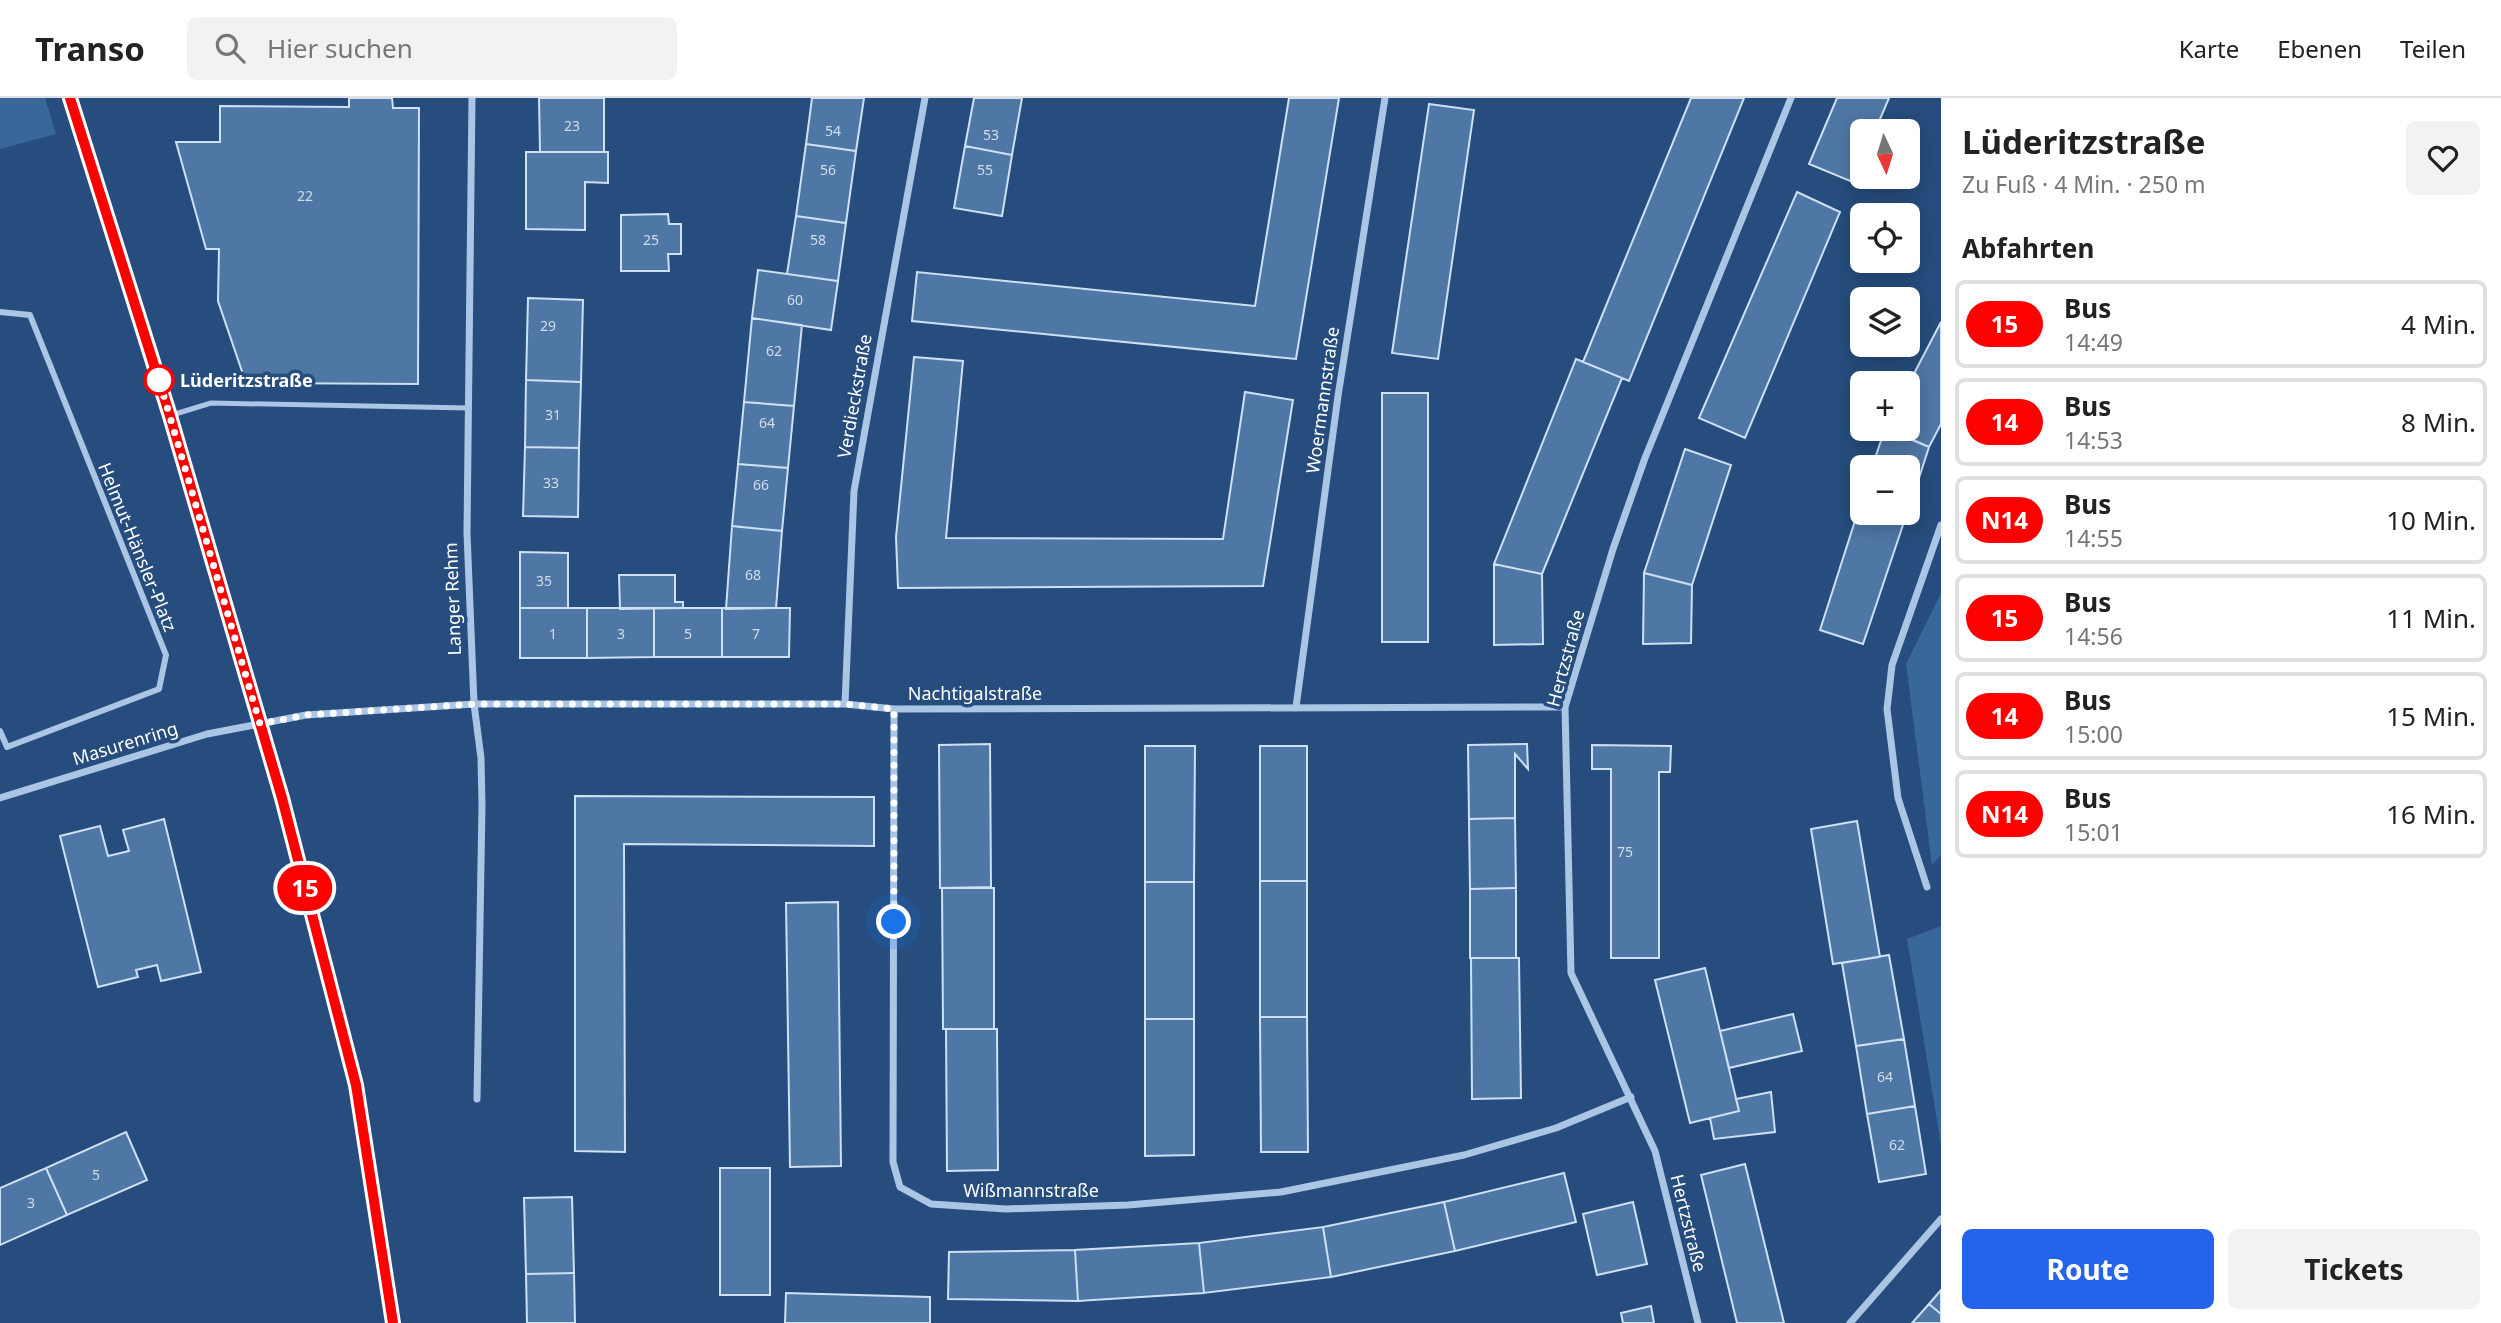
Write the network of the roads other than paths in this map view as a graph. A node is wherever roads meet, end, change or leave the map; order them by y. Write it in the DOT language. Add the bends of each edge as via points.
graph roads {
  1 [pos="70,98"];
  2 [pos="472,98"];
  3 [pos="925,98"];
  4 [pos="1385,98"];
  5 [pos="1791,98"];
  6 [pos="0,312"];
  7 [pos="468,408"];
  8 [pos="170,416"];
  9 [pos="1941,525"];
  10 [pos="474,704"];
  11 [pos="845,704"];
  12 [pos="1565,707"];
  13 [pos="1296,708"];
  14 [pos="894,709"];
  15 [pos="260,724"];
  16 [pos="0,731"];
  17 [pos="0,798"];
  18 [pos="1927,887"];
  19 [pos="1631,1097"];
  20 [pos="477,1099"];
  21 [pos="1941,1219"];
  22 [pos="393,1323"];
  23 [pos="1698,1323"];
  24 [pos="1850,1323"];
  1 -- 8 [label="street"];
  2 -- 7 [label="street, Langer Rehm"];
  3 -- 11 [label="street, Verdieckstraße" via="854,491"];
  4 -- 13 [label="street, Woermannstraße"];
  5 -- 12 [label="street, Hertzstraße" via="1645,458"];
  6 -- 16 [label="street, Helmut-Hänsler-Platz" via="30,315 166,655 159,689 7,747"];
  7 -- 8 [label="lane" via="211,403"];
  7 -- 10 [label="street, Langer Rehm" via="467,533"];
  8 -- 15 [label="street"];
  9 -- 18 [label="street" via="1892,665 1887,709 1898,798"];
  10 -- 11 [label="street, Nachtigalstraße"];
  10 -- 15 [label="street, Nachtigalstraße" via="306,715"];
  10 -- 20 [label="street, Langer Rehm" via="482,805"];
  11 -- 14 [label="street, Nachtigalstraße"];
  12 -- 13 [label="street, Nachtigalstraße"];
  12 -- 19 [label="street, Hertzstraße" via="1571,973"];
  13 -- 14 [label="street, Nachtigalstraße"];
  14 -- 19 [label="street, Wißmannstraße" via="893,1161 901,1186 931,1204 1006,1209 1128,1205 1281,1192 1464,1155 1556,1128"];
  15 -- 17 [label="street, Masurenring" via="207,734"];
  15 -- 22 [label="street" via="356,1085"];
  19 -- 23 [label="street, Hertzstraße" via="1655,1151"];
  21 -- 24 [label="street"];
}
